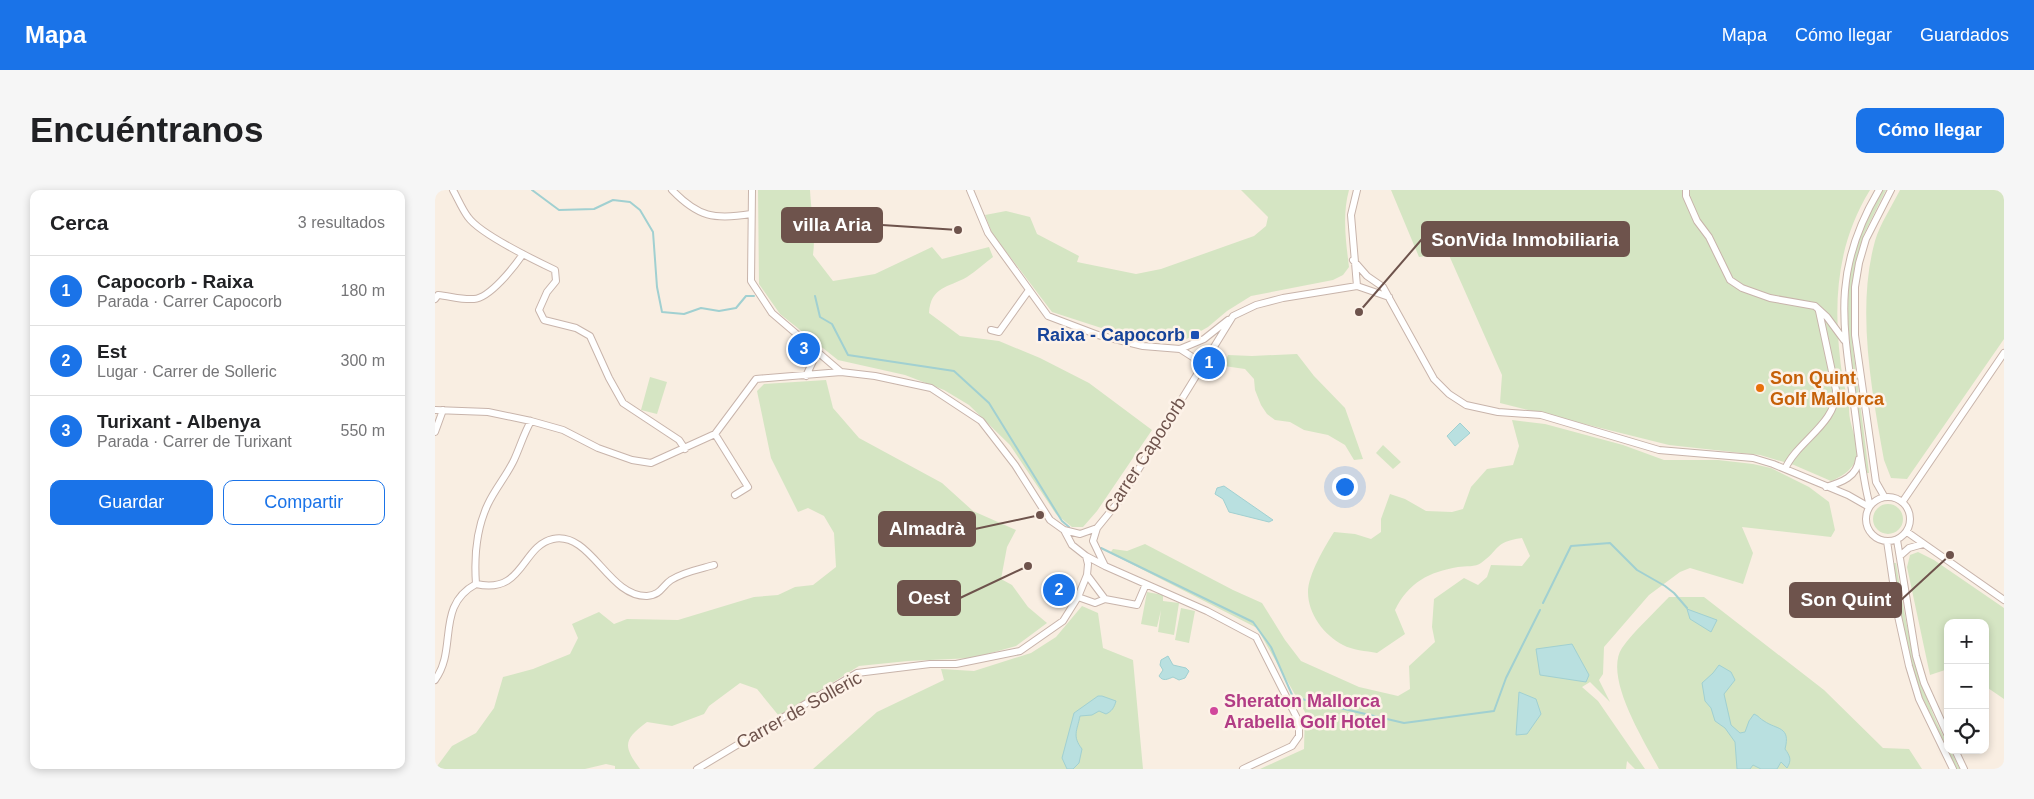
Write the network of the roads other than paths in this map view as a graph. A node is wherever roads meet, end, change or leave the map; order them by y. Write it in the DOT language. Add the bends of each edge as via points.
graph roads {
  1 [pos="453,190"];
  2 [pos="672,190"];
  3 [pos="752,190"];
  4 [pos="970,190"];
  5 [pos="1357,190"];
  6 [pos="1686,190"];
  7 [pos="1879,190"];
  8 [pos="1891,190"];
  9 [pos="751,214"];
  10 [pos="523,254"];
  11 [pos="1353,260"];
  12 [pos="1357,286"];
  13 [pos="1029,290"];
  14 [pos="1389,297"];
  15 [pos="435,299"];
  16 [pos="1819,311"];
  17 [pos="1233,316"];
  18 [pos="991,330"];
  19 [pos="1844,340"];
  20 [pos="814,348"];
  21 [pos="1180,349"];
  22 [pos="2004,353"];
  23 [pos="1199,371"];
  24 [pos="841,372"];
  25 [pos="806,376"];
  26 [pos="435,410"];
  27 [pos="443,410"];
  28 [pos="531,421"];
  29 [pos="435,432"];
  30 [pos="715,434"];
  31 [pos="685,448"];
  32 [pos="1860,452"];
  33 [pos="1785,469"];
  34 [pos="1825,487"];
  35 [pos="735,495"];
  36 [pos="1884,496"];
  37 [pos="1903,501"];
  38 [pos="1869,507"];
  39 [pos="1097,528"];
  40 [pos="1064,530"];
  41 [pos="1907,532"];
  42 [pos="1897,540"];
  43 [pos="1887,541"];
  44 [pos="1923,544"];
  45 [pos="1086,556"];
  46 [pos="1900,556"];
  47 [pos="714,565"];
  48 [pos="1105,566"];
  49 [pos="1087,575"];
  50 [pos="475,584"];
  51 [pos="1146,584"];
  52 [pos="1079,597"];
  53 [pos="1105,599"];
  54 [pos="2004,600"];
  55 [pos="435,680"];
  56 [pos="1944,727"];
  57 [pos="1957,754"];
  58 [pos="697,769"];
  59 [pos="1243,769"];
  60 [pos="1953,769"];
  61 [pos="1964,769"];
  1 -- 10 [label="street" via="468,218"];
  2 -- 9 [label="street" via="686,205 709,216 730,218"];
  3 -- 9 [label="street"];
  4 -- 13 [label="street" via="988,233"];
  5 -- 11 [label="street" via="1351,214"];
  6 -- 16 [label="street" via="1697,221 1709,236 1730,280 1770,298 1815,306"];
  7 -- 19 [label="street" via="1863,218 1849,260"];
  8 -- 36 [label="street" via="1873,222 1861,255 1855,287 1858,357 1876,482"];
  9 -- 20 [label="street" via="751,281 772,313"];
  10 -- 15 [label="street" via="493,288 475,299 438,295"];
  10 -- 31 [label="street" via="555,270 556,281 539,310 543,320 576,328 590,336 623,403 679,440"];
  11 -- 12 [label="street"];
  11 -- 14 [label="street" via="1367,276 1383,287"];
  12 -- 14 [label="street"];
  12 -- 17 [label="street" via="1283,298 1255,305"];
  13 -- 18 [label="street" via="999,332"];
  13 -- 21 [label="street" via="1048,316 1134,344"];
  14 -- 33 [label="street" via="1434,379 1466,405 1498,412 1541,415 1659,450 1753,458"];
  16 -- 19 [label="street"];
  16 -- 33 [label="street" via="1837,402"];
  17 -- 21 [label="street" via="1204,339"];
  17 -- 23 [label="street, Carrer Capocorb"];
  19 -- 32 [label="street"];
  20 -- 24 [label="street"];
  20 -- 25 [label="street"];
  21 -- 23 [label="street" via="1193,358"];
  22 -- 37 [label="street"];
  23 -- 39 [label="street, Carrer Capocorb" via="1119,501"];
  24 -- 25 [label="street"];
  24 -- 40 [label="street" via="931,388 981,421 1015,465 1050,520"];
  25 -- 30 [label="street" via="756,379"];
  26 -- 27 [label="street"];
  27 -- 28 [label="street" via="488,412"];
  27 -- 29 [label="street"];
  28 -- 31 [label="street" via="563,430 598,448 632,460 651,462"];
  28 -- 50 [label="street" via="514,461 478,527"];
  30 -- 31 [label="street"];
  30 -- 35 [label="street" via="748,486"];
  32 -- 34 [label="street" via="1858,466 1847,480"];
  32 -- 38 [label="street"];
  33 -- 34 [label="street"];
  34 -- 38 [label="street"];
  36 -- 37 [label="street" via="1894,496"];
  36 -- 38 [label="street"];
  37 -- 41 [label="street" via="1910,510"];
  38 -- 43 [label="street" via="1866,516 1871,533"];
  39 -- 40 [label="street" via="1079,534"];
  39 -- 48 [label="street" via="1093,541"];
  40 -- 45 [label="street" via="1072,545"];
  41 -- 42 [label="street"];
  41 -- 44 [label="street"];
  42 -- 43 [label="street"];
  42 -- 46 [label="street"];
  43 -- 60 [label="street" via="1898,616 1919,699"];
  44 -- 46 [label="street" via="1909,548"];
  44 -- 54 [label="street"];
  45 -- 48 [label="street"];
  45 -- 49 [label="street, Carrer de Solleric"];
  46 -- 56 [label="street" via="1916,656"];
  47 -- 50 [label="street" via="670,581 662,591 649,596 635,595 608,575 586,549 566,539 552,539 537,548 510,579 488,587"];
  48 -- 51 [label="street"];
  49 -- 52 [label="street, Carrer de Solleric"];
  49 -- 53 [label="street"];
  50 -- 55 [label="street" via="463,590 452,609 445,660"];
  51 -- 53 [label="street" via="1137,605"];
  51 -- 59 [label="street" via="1256,637 1299,722 1299,736 1292,746"];
  52 -- 53 [label="street" via="1095,603"];
  52 -- 58 [label="street, Carrer de Solleric" via="1063,621 1020,651 956,664 857,673"];
  57 -- 61 [label="street"];
}
